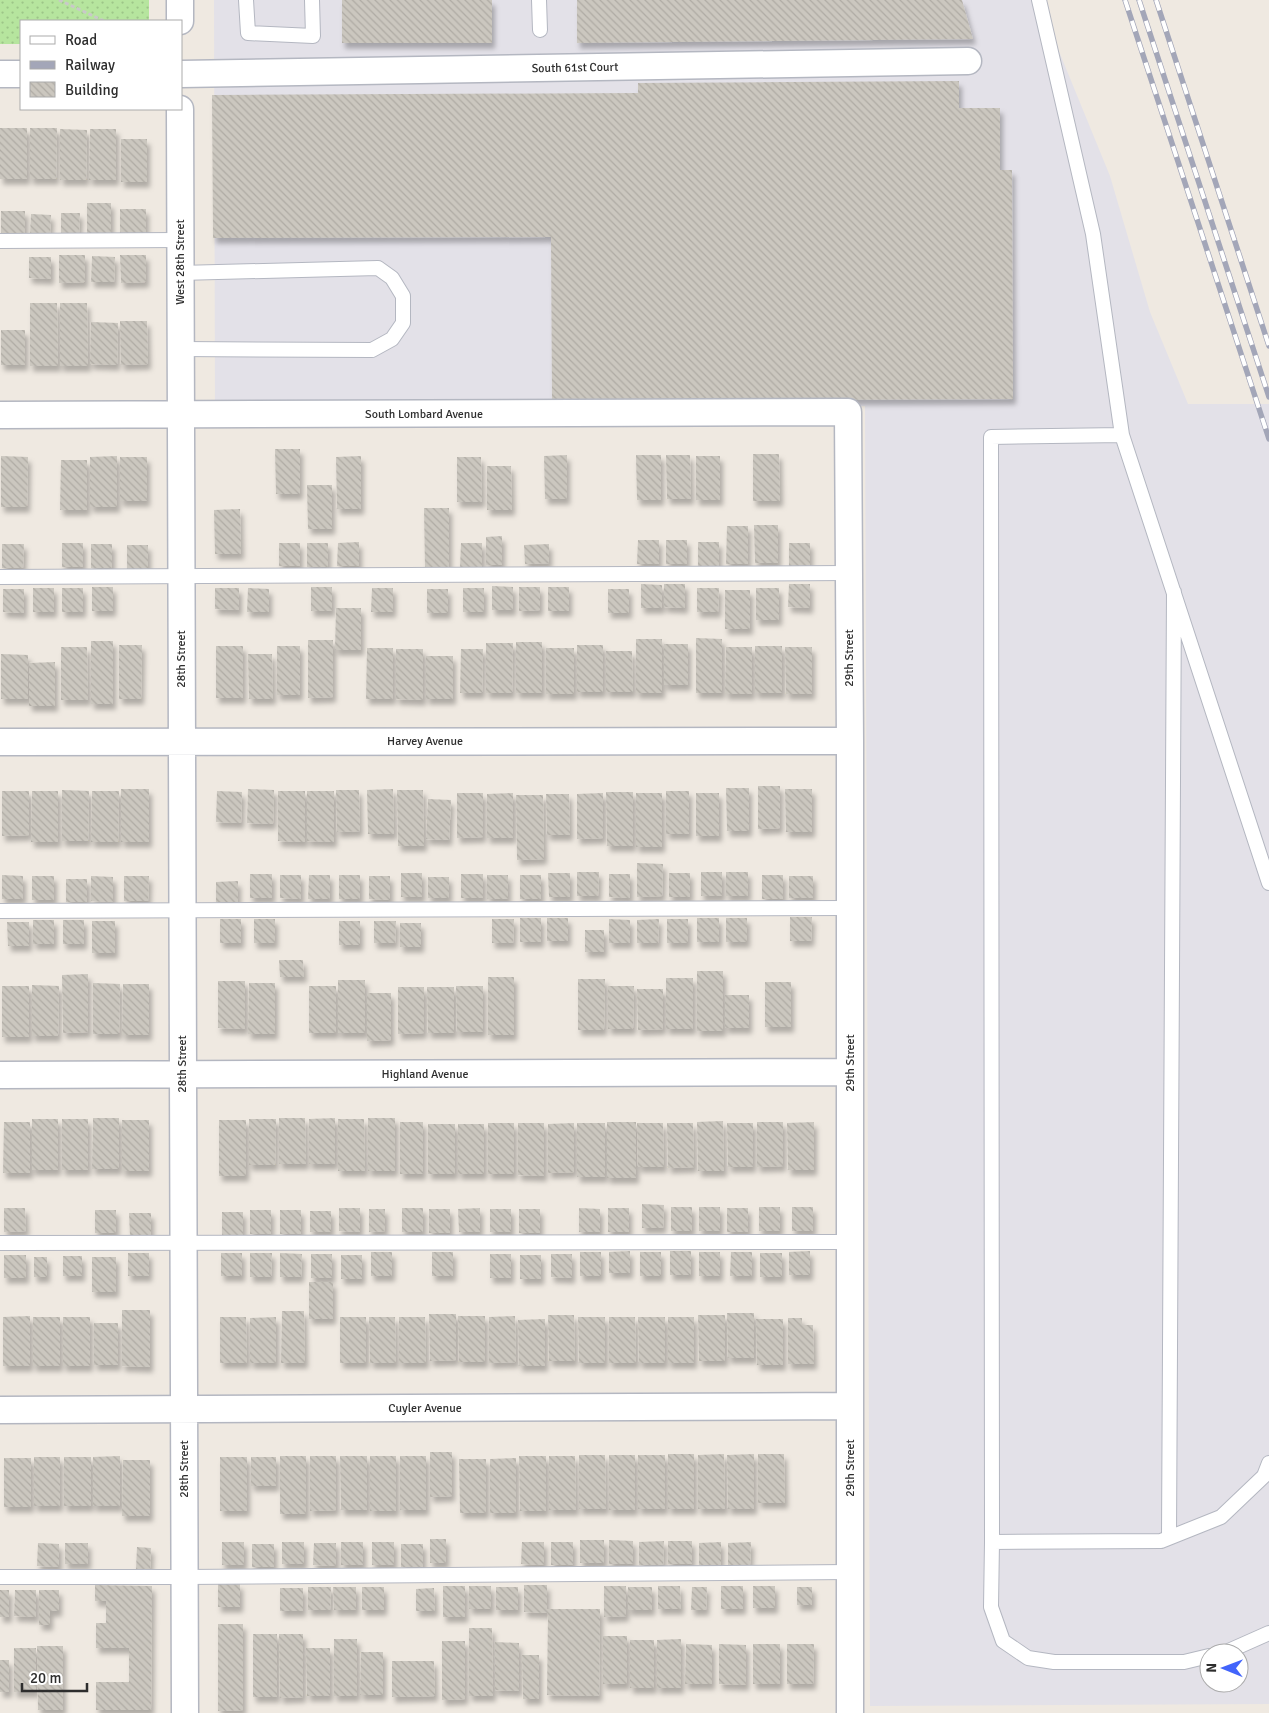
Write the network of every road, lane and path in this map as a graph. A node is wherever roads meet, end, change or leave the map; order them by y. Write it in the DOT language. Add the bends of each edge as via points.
graph roads {
  1 [pos="59,0"];
  2 [pos="180,0"];
  3 [pos="246,0"];
  4 [pos="312,0"];
  5 [pos="539,0"];
  6 [pos="1039,0"];
  7 [pos="102,20"];
  8 [pos="180,20"];
  9 [pos="540,30"];
  10 [pos="968,62"];
  11 [pos="0,74"];
  12 [pos="20,74"];
  13 [pos="182,74"];
  14 [pos="180,110"];
  15 [pos="180,240"];
  16 [pos="0,241"];
  17 [pos="180,273"];
  18 [pos="180,349"];
  19 [pos="848,412"];
  20 [pos="180,414"];
  21 [pos="0,415"];
  22 [pos="1122,435"];
  23 [pos="849,573"];
  24 [pos="0,577"];
  25 [pos="181,577"];
  26 [pos="1174,592"];
  27 [pos="181,741"];
  28 [pos="850,741"];
  29 [pos="0,742"];
  30 [pos="1269,883"];
  31 [pos="850,908"];
  32 [pos="182,910"];
  33 [pos="0,911"];
  34 [pos="850,1072"];
  35 [pos="182,1074"];
  36 [pos="0,1075"];
  37 [pos="850,1242"];
  38 [pos="0,1243"];
  39 [pos="183,1243"];
  40 [pos="850,1406"];
  41 [pos="184,1409"];
  42 [pos="0,1410"];
  43 [pos="1269,1464"];
  44 [pos="1169,1538"];
  45 [pos="992,1542"];
  46 [pos="850,1572"];
  47 [pos="0,1576"];
  48 [pos="184,1577"];
  49 [pos="1269,1633"];
  50 [pos="1246,1643"];
  51 [pos="1199,1658"];
  52 [pos="185,1713"];
  53 [pos="850,1713"];
  1 -- 7 [label="path"];
  2 -- 8 [label="street"];
  3 -- 4 [label="lane" via="248,33 313,36"];
  5 -- 9 [label="lane"];
  6 -- 22 [label="lane" via="1093,234"];
  10 -- 13 [label="street, South 61st Court"];
  11 -- 12 [label="street"];
  14 -- 15 [label="street, West 28th Street"];
  15 -- 16 [label="lane"];
  15 -- 17 [label="street, West 28th Street"];
  17 -- 18 [label="street, West 28th Street"];
  17 -- 18 [label="lane" via="378,268 392,278 403,296 403,323 392,339 372,350"];
  18 -- 20 [label="street, West 28th Street"];
  19 -- 20 [label="street, South Lombard Avenue"];
  19 -- 23 [label="street, 29th Street"];
  20 -- 21 [label="street, South Lombard Avenue"];
  20 -- 25 [label="street, 28th Street"];
  22 -- 26 [label="lane"];
  22 -- 45 [label="lane" via="991,437"];
  23 -- 25 [label="lane"];
  23 -- 28 [label="street, 29th Street"];
  24 -- 25 [label="lane"];
  25 -- 27 [label="street, 28th Street"];
  26 -- 30 [label="lane"];
  26 -- 44 [label="lane"];
  27 -- 28 [label="street, Harvey Avenue"];
  27 -- 29 [label="street, Harvey Avenue"];
  27 -- 32 [label="street, 28th Street"];
  28 -- 31 [label="street, 29th Street"];
  31 -- 32 [label="lane"];
  31 -- 34 [label="street, 29th Street"];
  32 -- 33 [label="lane"];
  32 -- 35 [label="street, 28th Street"];
  34 -- 35 [label="street, Highland Avenue"];
  34 -- 37 [label="street, 29th Street"];
  35 -- 36 [label="street, Highland Avenue"];
  35 -- 39 [label="street, 28th Street"];
  37 -- 39 [label="lane"];
  37 -- 40 [label="street, 29th Street"];
  38 -- 39 [label="lane"];
  39 -- 41 [label="street, 28th Street"];
  40 -- 41 [label="street, Cuyler Avenue"];
  40 -- 46 [label="street, 29th Street"];
  41 -- 42 [label="street, Cuyler Avenue"];
  41 -- 48 [label="street, 28th Street"];
  43 -- 44 [label="lane" via="1264,1476 1221,1517"];
  44 -- 45 [label="lane" via="1161,1541"];
  45 -- 51 [label="lane" via="991,1607 1002,1641 1028,1658 1054,1662 1184,1662"];
  46 -- 48 [label="lane"];
  46 -- 53 [label="street, 29th Street"];
  47 -- 48 [label="lane"];
  48 -- 52 [label="street, 28th Street"];
  49 -- 50 [label="lane"];
}
